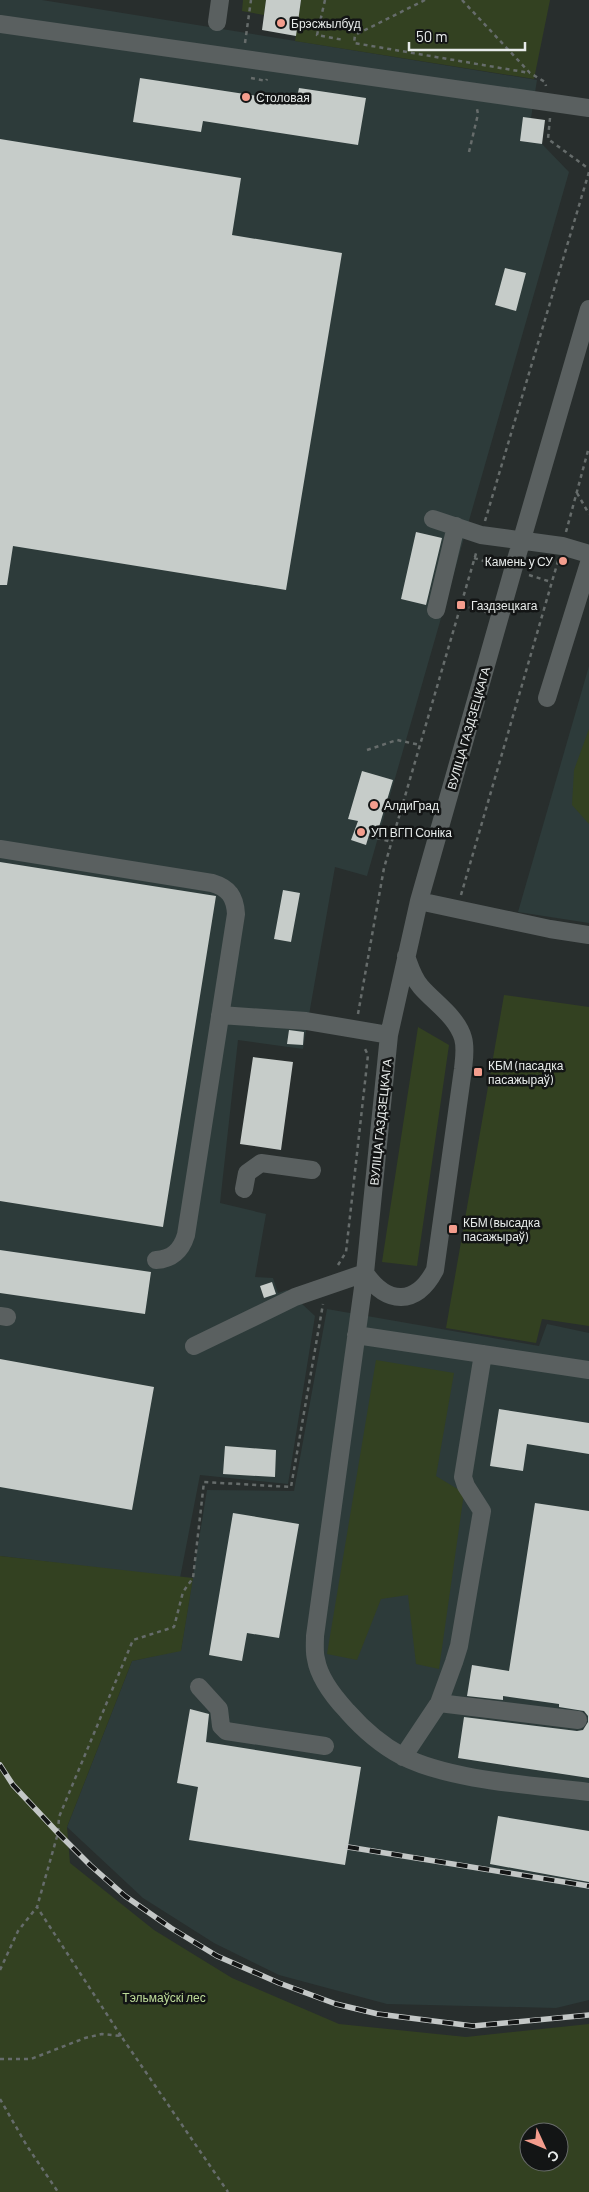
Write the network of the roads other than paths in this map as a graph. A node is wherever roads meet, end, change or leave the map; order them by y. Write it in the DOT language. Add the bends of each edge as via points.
graph roads {
  1 [pos="220,0"];
  2 [pos="217,22"];
  3 [pos="0,24"];
  4 [pos="589,108"];
  5 [pos="589,308"];
  6 [pos="433,519"];
  7 [pos="456,526"];
  8 [pos="521,541"];
  9 [pos="589,554"];
  10 [pos="589,562"];
  11 [pos="436,610"];
  12 [pos="547,698"];
  13 [pos="0,850"];
  14 [pos="419,901"];
  15 [pos="589,935"];
  16 [pos="406,956"];
  17 [pos="220,1015"];
  18 [pos="389,1035"];
  19 [pos="312,1170"];
  20 [pos="244,1189"];
  21 [pos="156,1260"];
  22 [pos="365,1273"];
  23 [pos="356,1335"];
  24 [pos="194,1346"];
  25 [pos="482,1354"];
  26 [pos="589,1370"];
  27 [pos="199,1687"];
  28 [pos="440,1703"];
  29 [pos="578,1720"];
  30 [pos="325,1746"];
  31 [pos="403,1757"];
  32 [pos="589,1792"];
  1 -- 2 [label="street"];
  3 -- 4 [label="street"];
  5 -- 8 [label="street, ВУЛІЦА ГАЗДЗЕЦКАГА"];
  6 -- 7 [label="street"];
  7 -- 8 [label="street" via="481,535"];
  7 -- 11 [label="street"];
  8 -- 9 [label="street" via="562,546"];
  8 -- 14 [label="street, ВУЛІЦА ГАЗДЗЕЦКАГА"];
  10 -- 12 [label="street"];
  13 -- 17 [label="street" via="212,884 227,890 236,904 236,914"];
  14 -- 15 [label="street"];
  14 -- 16 [label="street, ВУЛІЦА ГАЗДЗЕЦКАГА"];
  16 -- 18 [label="street, ВУЛІЦА ГАЗДЗЕЦКАГА"];
  16 -- 22 [label="street" via="420,986 455,1022 463,1037 464,1061 435,1270 418,1292 405,1297 381,1292"];
  17 -- 18 [label="street" via="306,1022"];
  17 -- 21 [label="street" via="186,1235 176,1254"];
  18 -- 22 [label="street, ВУЛІЦА ГАЗДЗЕЦКАГА"];
  19 -- 20 [label="street" via="261,1163 247,1173"];
  22 -- 23 [label="street, ВУЛІЦА ГАЗДЗЕЦКАГА"];
  22 -- 24 [label="street" via="295,1297"];
  23 -- 25 [label="street"];
  23 -- 31 [label="street, ВУЛІЦА ГАЗДЗЕЦКАГА" via="315,1636 316,1660 335,1698 368,1732"];
  25 -- 26 [label="street"];
  25 -- 28 [label="street" via="463,1476 482,1511 459,1646"];
  27 -- 30 [label="street" via="220,1709 221,1726 226,1731"];
  28 -- 29 [label="street"];
  28 -- 31 [label="street"];
  31 -- 32 [label="street, ВУЛІЦА ГАЗДЗЕЦКАГА" via="470,1776"];
}
